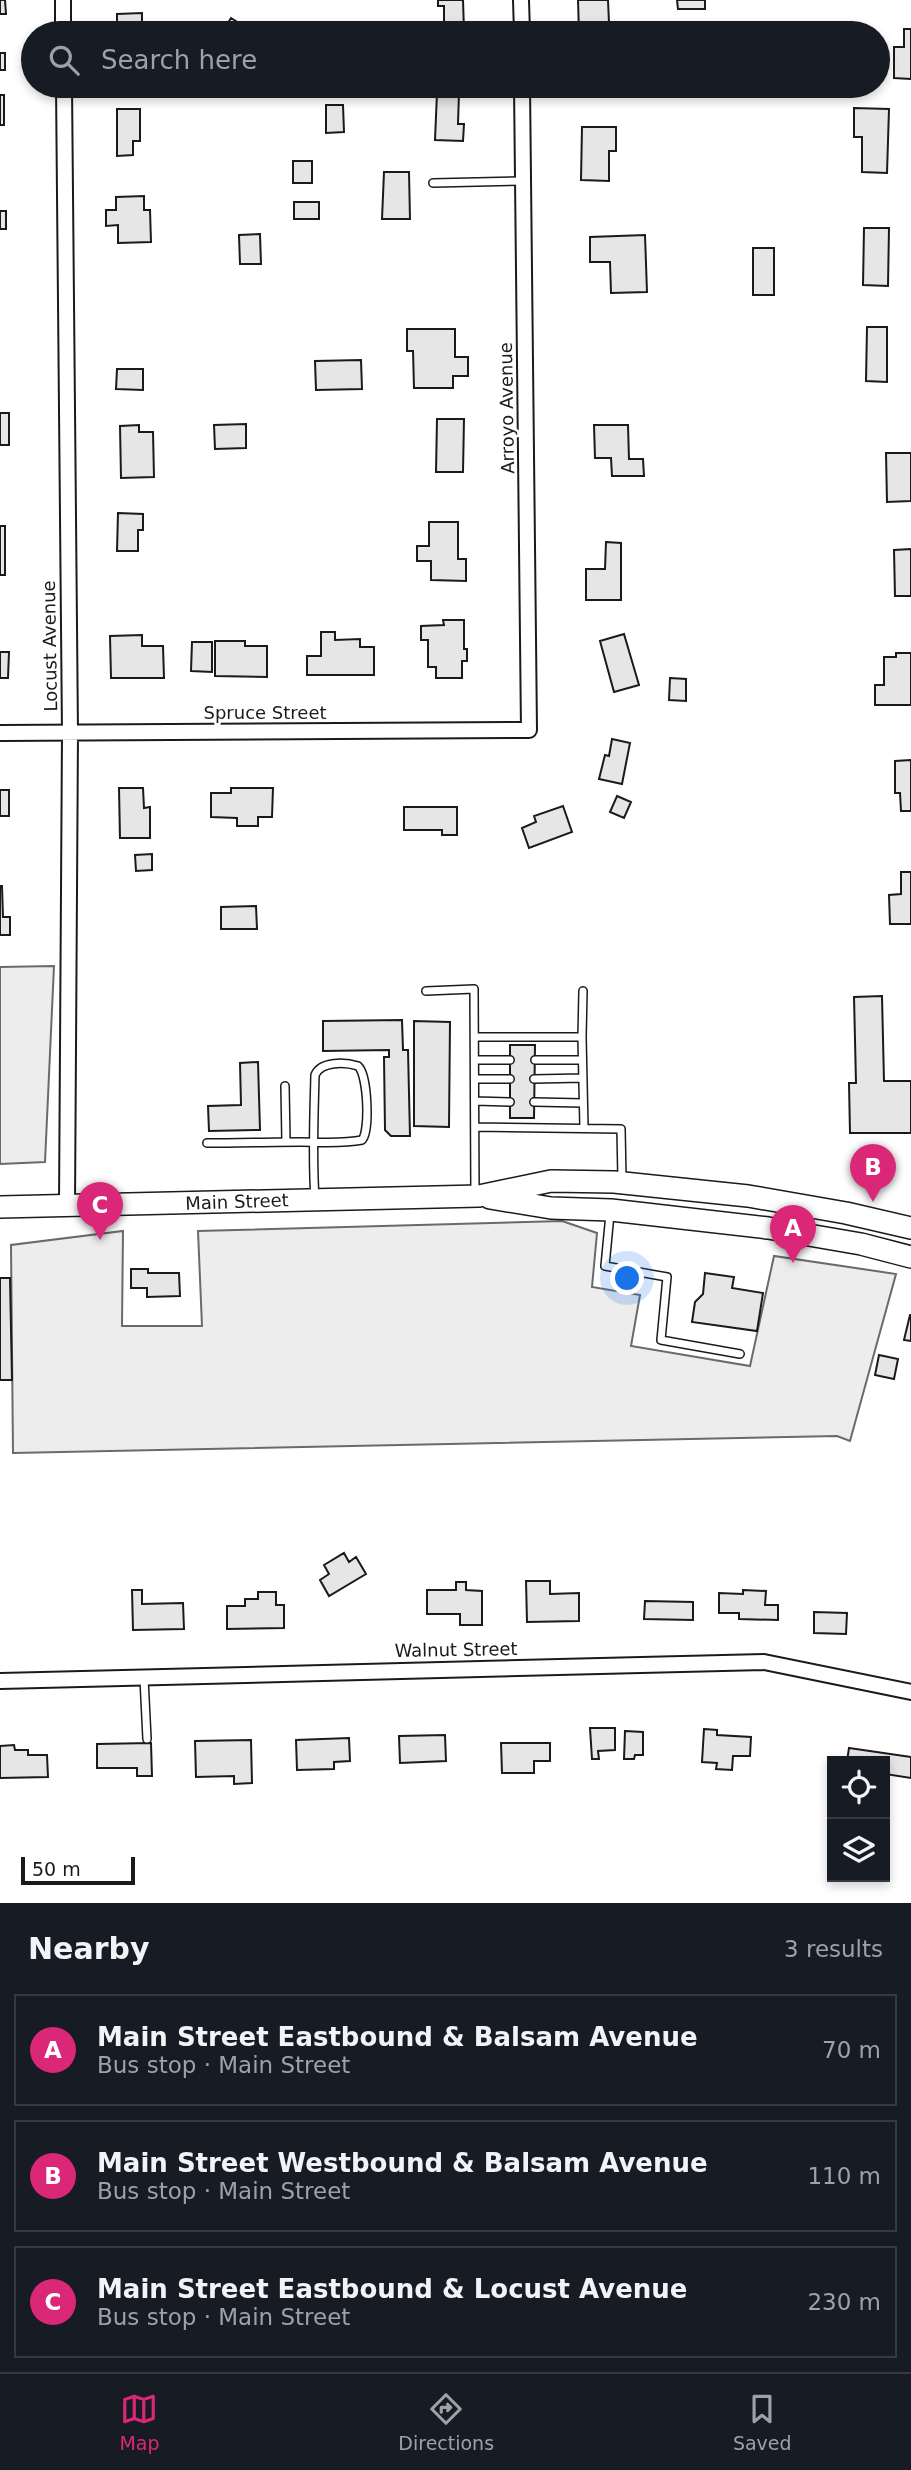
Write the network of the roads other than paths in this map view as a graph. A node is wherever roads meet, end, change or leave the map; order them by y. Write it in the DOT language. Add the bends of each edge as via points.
graph roads {
  1 [pos="63,0"];
  2 [pos="521,0"];
  3 [pos="64,21"];
  4 [pos="522,21"];
  5 [pos="64,98"];
  6 [pos="522,98"];
  7 [pos="523,181"];
  8 [pos="433,183"];
  9 [pos="530,730"];
  10 [pos="0,733"];
  11 [pos="70,733"];
  12 [pos="426,992"];
  13 [pos="583,992"];
  14 [pos="476,1037"];
  15 [pos="582,1037"];
  16 [pos="475,1060"];
  17 [pos="510,1060"];
  18 [pos="534,1060"];
  19 [pos="582,1060"];
  20 [pos="583,1078"];
  21 [pos="475,1079"];
  22 [pos="510,1079"];
  23 [pos="534,1079"];
  24 [pos="285,1086"];
  25 [pos="475,1101"];
  26 [pos="510,1102"];
  27 [pos="534,1102"];
  28 [pos="583,1103"];
  29 [pos="475,1127"];
  30 [pos="584,1128"];
  31 [pos="286,1142"];
  32 [pos="314,1142"];
  33 [pos="207,1143"];
  34 [pos="622,1183"];
  35 [pos="475,1196"];
  36 [pos="315,1199"];
  37 [pos="67,1205"];
  38 [pos="0,1207"];
  39 [pos="611,1210"];
  40 [pos="768,1228"];
  41 [pos="911,1228"];
  42 [pos="911,1241"];
  43 [pos="911,1257"];
  44 [pos="740,1354"];
  45 [pos="144,1678"];
  46 [pos="0,1681"];
  47 [pos="911,1692"];
  48 [pos="146,1739"];
  1 -- 3 [label="street"];
  2 -- 4 [label="street"];
  5 -- 11 [label="street, Locust Avenue"];
  6 -- 7 [label="street, Arroyo Avenue"];
  7 -- 8 [label="lane"];
  7 -- 9 [label="street, Arroyo Avenue"];
  9 -- 11 [label="street, Spruce Street"];
  10 -- 11 [label="street, Spruce Street"];
  11 -- 37 [label="street, Locust Avenue"];
  12 -- 14 [label="lane" via="474,989"];
  13 -- 15 [label="lane"];
  14 -- 15 [label="lane"];
  14 -- 16 [label="lane"];
  15 -- 19 [label="lane"];
  16 -- 17 [label="lane"];
  16 -- 21 [label="lane"];
  18 -- 19 [label="lane"];
  19 -- 20 [label="lane"];
  20 -- 23 [label="lane"];
  20 -- 28 [label="lane"];
  21 -- 22 [label="lane"];
  21 -- 25 [label="lane"];
  24 -- 31 [label="lane"];
  25 -- 26 [label="lane"];
  25 -- 29 [label="lane"];
  27 -- 28 [label="lane"];
  28 -- 30 [label="lane"];
  29 -- 30 [label="lane"];
  29 -- 35 [label="lane"];
  30 -- 34 [label="lane" via="621,1129"];
  31 -- 32 [label="lane"];
  31 -- 33 [label="lane"];
  32 -- 32 [label="lane" via="318,1068 358,1066 365,1080 366,1135 351,1142"];
  32 -- 36 [label="lane"];
  34 -- 35 [label="main road, Main Street" via="551,1181"];
  34 -- 41 [label="main road, Main Street" via="748,1196"];
  35 -- 36 [label="main road, Main Street"];
  35 -- 39 [label="main road, Main Street" via="551,1208"];
  36 -- 37 [label="main road, Main Street"];
  37 -- 38 [label="main road, Main Street"];
  39 -- 40 [label="main road, Main Street"];
  39 -- 44 [label="lane" via="605,1266 667,1277 661,1340"];
  40 -- 42 [label="main road" via="815,1227"];
  40 -- 43 [label="main road, Main Street"];
  45 -- 46 [label="street, Walnut Street"];
  45 -- 47 [label="street, Walnut Street" via="764,1662"];
  45 -- 48 [label="lane"];
}
